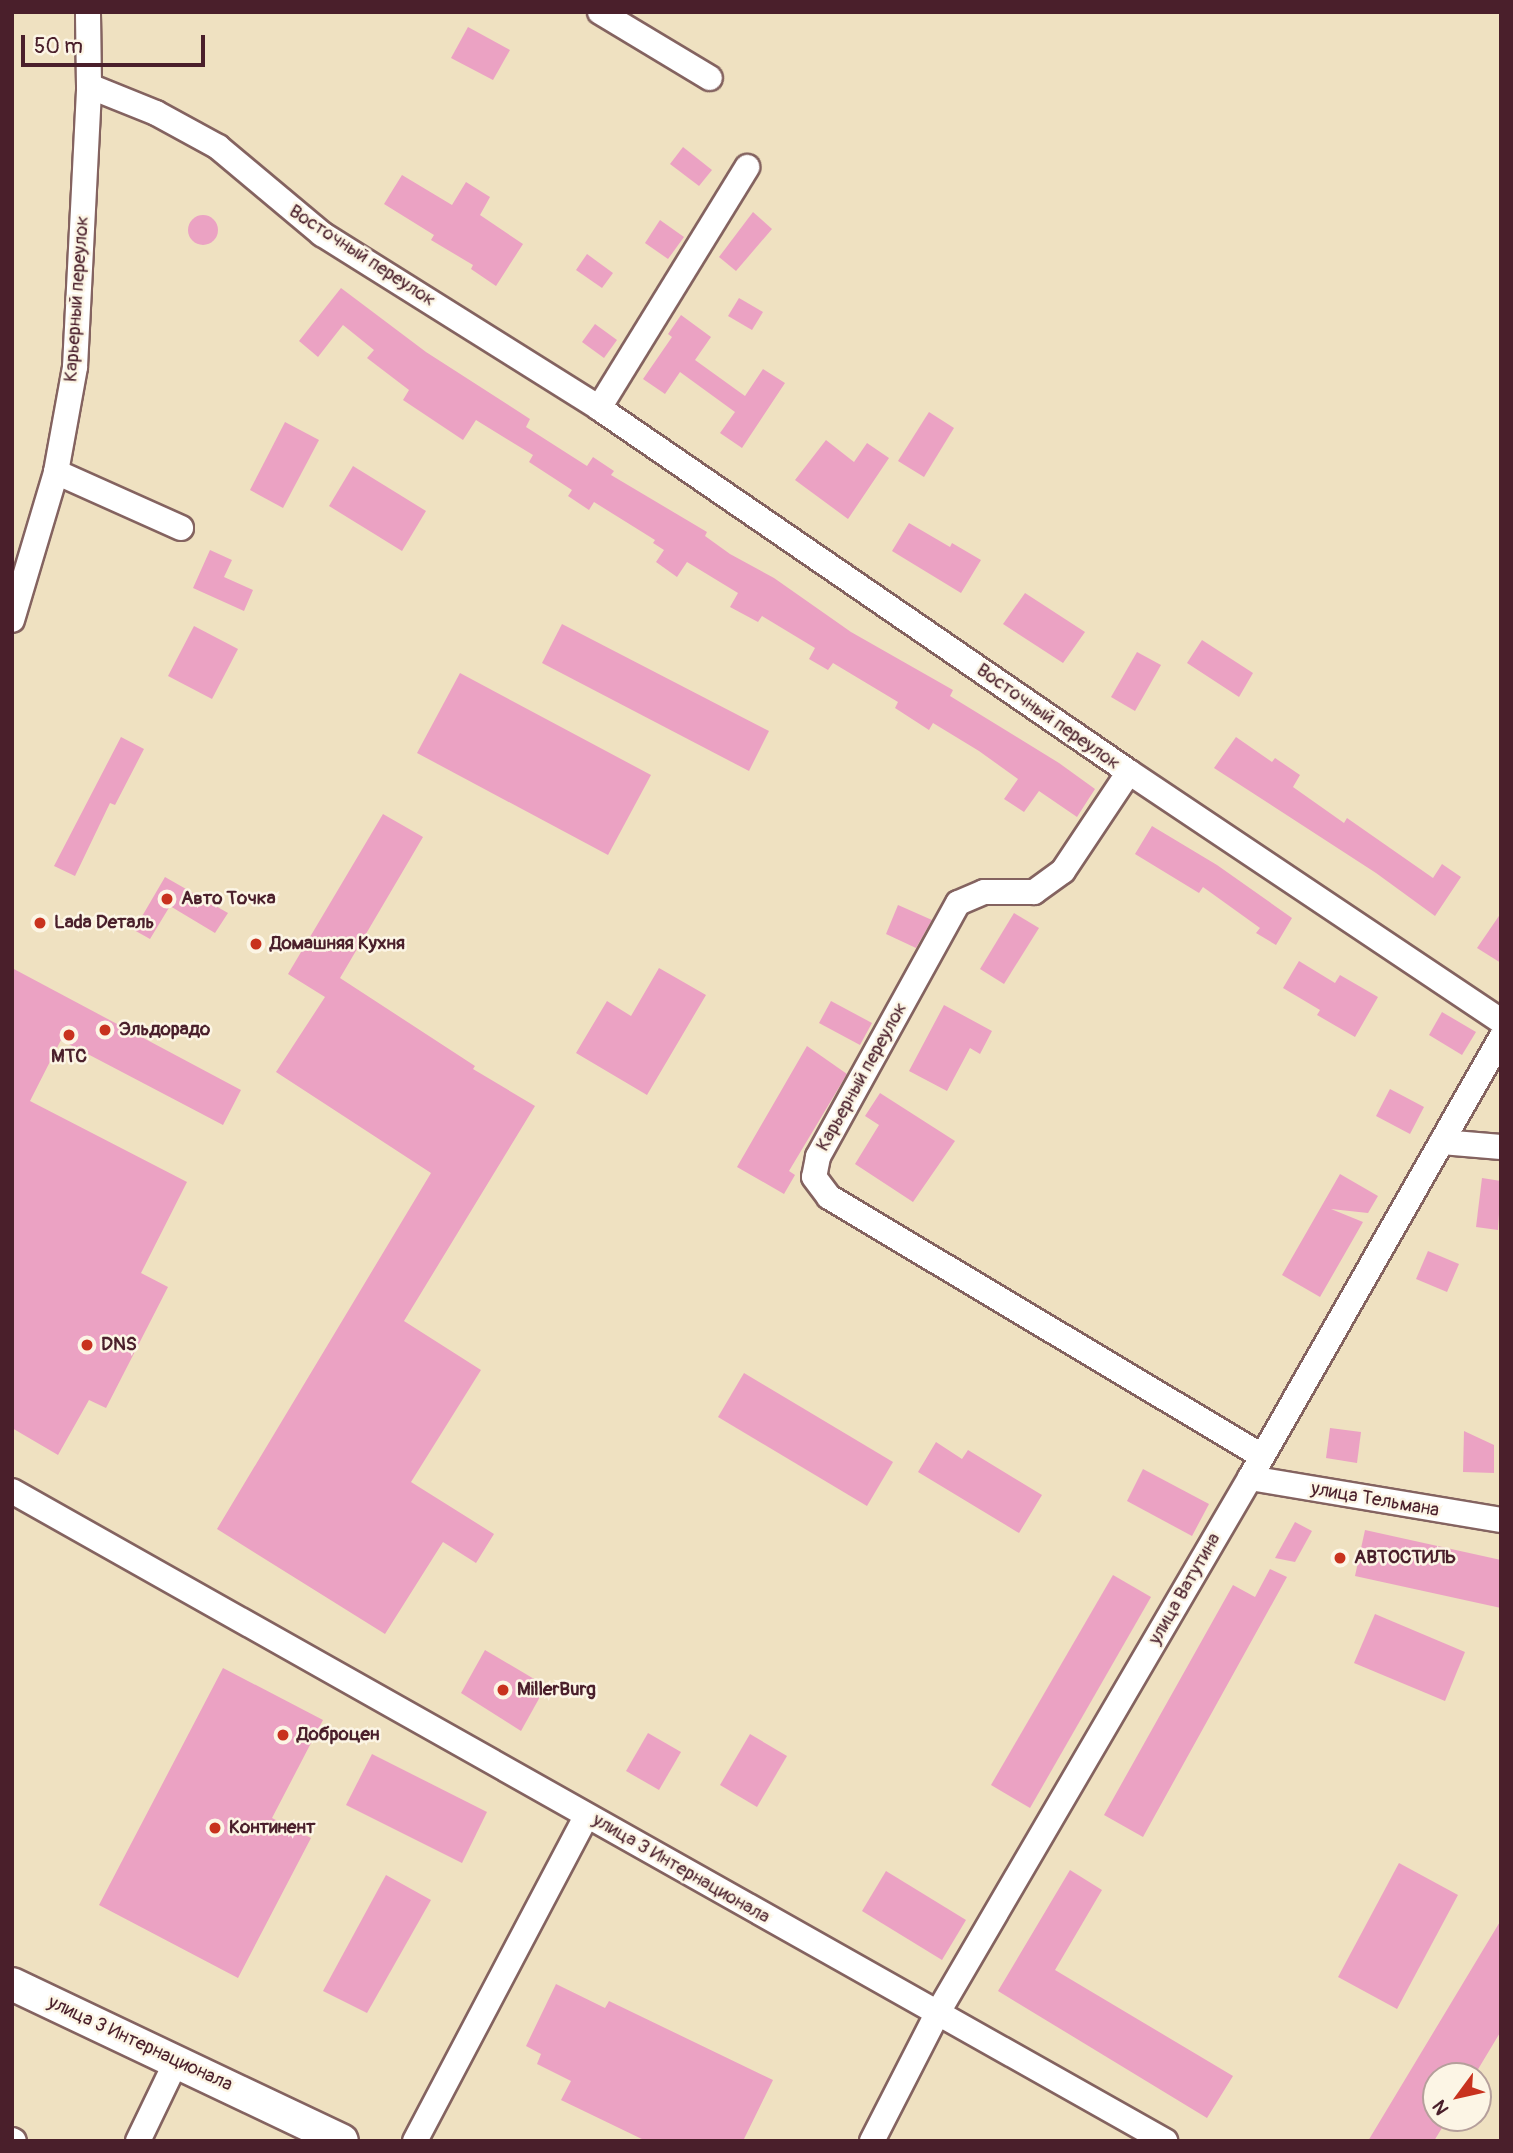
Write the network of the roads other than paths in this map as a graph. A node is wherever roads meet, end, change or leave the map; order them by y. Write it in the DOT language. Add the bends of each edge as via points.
graph roads {
  1 [pos="88,12"];
  2 [pos="600,12"];
  3 [pos="710,79"];
  4 [pos="89,86"];
  5 [pos="747,167"];
  6 [pos="599,408"];
  7 [pos="56,472"];
  8 [pos="181,528"];
  9 [pos="12,620"];
  10 [pos="1129,772"];
  11 [pos="1501,1021"];
  12 [pos="1501,1038"];
  13 [pos="1442,1142"];
  14 [pos="1501,1147"];
  15 [pos="1262,1456"];
  16 [pos="1250,1478"];
  17 [pos="12,1491"];
  18 [pos="1498,1522"];
  19 [pos="586,1816"];
  20 [pos="12,1984"];
  21 [pos="937,2014"];
  22 [pos="177,2060"];
  23 [pos="138,2141"];
  24 [pos="342,2141"];
  25 [pos="415,2141"];
  26 [pos="872,2141"];
  27 [pos="1165,2141"];
  1 -- 4 [label="street, Карьерный переулок"];
  2 -- 3 [label="street"];
  4 -- 6 [label="street, Восточный переулок" via="156,113 218,148 322,234"];
  4 -- 7 [label="street, Карьерный переулок" via="75,367"];
  5 -- 6 [label="street"];
  6 -- 10 [label="street, Восточный переулок"];
  7 -- 8 [label="street"];
  7 -- 9 [label="street, Карьерный переулок"];
  10 -- 11 [label="street, Восточный переулок"];
  10 -- 15 [label="street, Карьерный переулок" via="1063,871 1034,892 984,892 958,903 818,1157 814,1177 829,1197"];
  12 -- 13 [label="street, улица Ватутина"];
  13 -- 14 [label="street"];
  13 -- 15 [label="street, улица Ватутина"];
  15 -- 16 [label="street, улица Ватутина"];
  16 -- 18 [label="street, улица Тельмана"];
  16 -- 21 [label="street, улица Ватутина"];
  17 -- 19 [label="street, улица 3 Интернационала"];
  19 -- 21 [label="street, улица 3 Интернационала"];
  19 -- 25 [label="street"];
  20 -- 22 [label="main road, улица 3 Интернационала"];
  21 -- 26 [label="street, улица Ватутина"];
  21 -- 27 [label="street, улица 3 Интернационала"];
  22 -- 23 [label="street"];
  22 -- 24 [label="main road, улица 3 Интернационала"];
}
